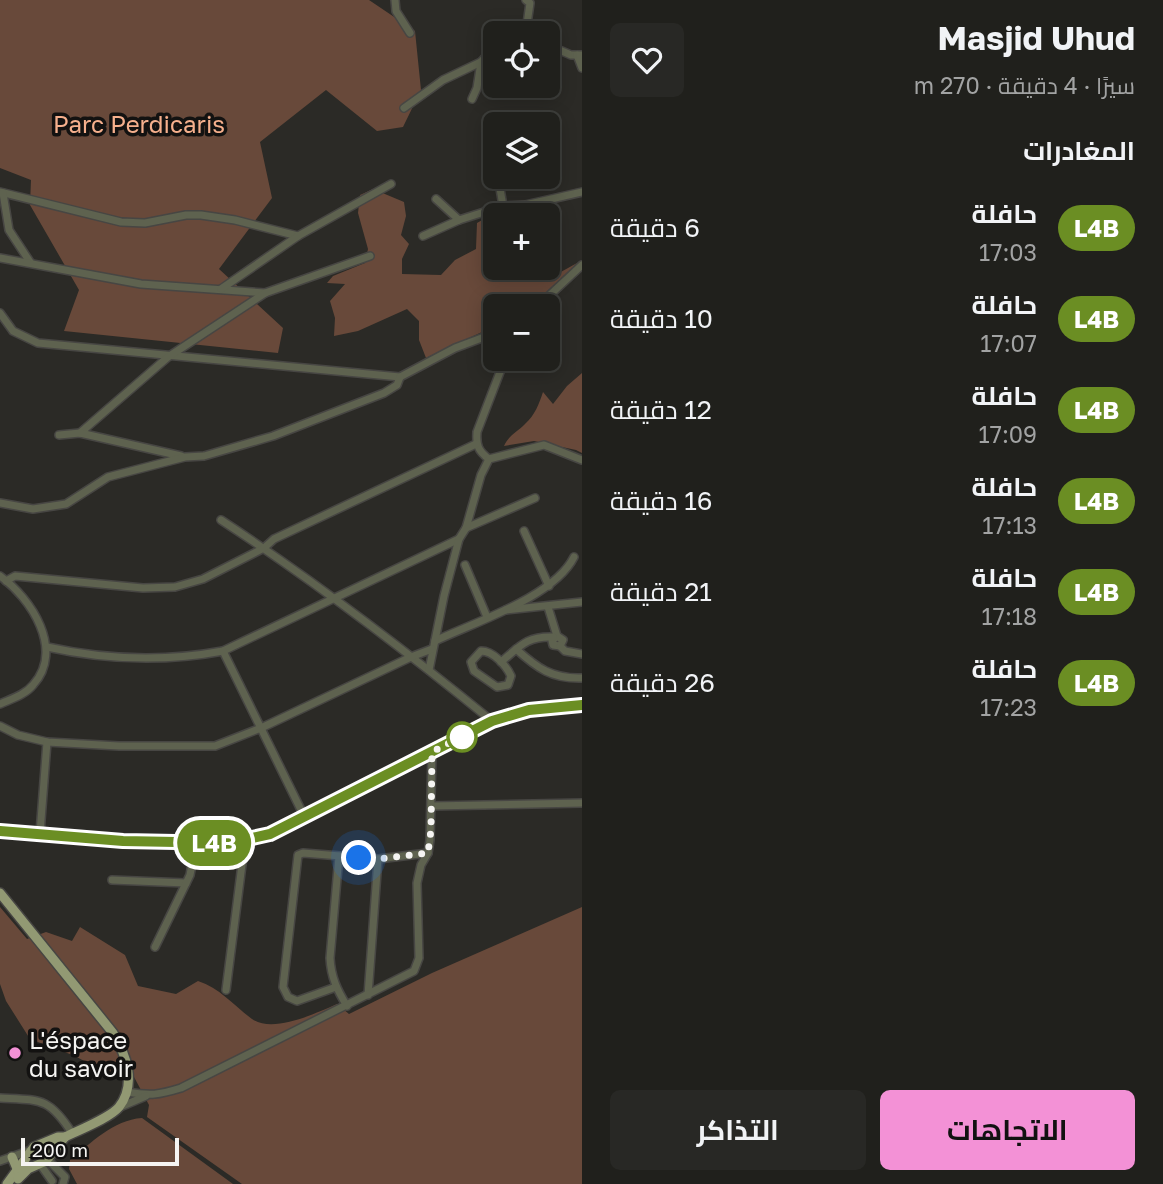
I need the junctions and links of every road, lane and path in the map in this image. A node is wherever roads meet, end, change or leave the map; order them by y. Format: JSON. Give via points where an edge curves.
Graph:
{"nodes":[{"id":1,"x":395,"y":0,"type":"edge"},
{"id":2,"x":526,"y":0,"type":"edge"},
{"id":3,"x":527,"y":21,"type":"edge"},
{"id":4,"x":410,"y":33,"type":"dead end"},
{"id":5,"x":560,"y":49,"type":"edge"},
{"id":6,"x":579,"y":55,"type":"edge"},
{"id":7,"x":483,"y":60,"type":"edge"},
{"id":8,"x":481,"y":62,"type":"junction"},
{"id":9,"x":582,"y":68,"type":"edge"},
{"id":10,"x":472,"y":99,"type":"dead end"},
{"id":11,"x":404,"y":108,"type":"dead end"},
{"id":12,"x":391,"y":184,"type":"dead end"},
{"id":13,"x":1,"y":192,"type":"edge"},
{"id":14,"x":582,"y":192,"type":"edge"},
{"id":15,"x":436,"y":199,"type":"dead end"},
{"id":16,"x":534,"y":203,"type":"edge"},
{"id":17,"x":483,"y":214,"type":"edge"},
{"id":18,"x":459,"y":220,"type":"junction"},
{"id":19,"x":298,"y":236,"type":"junction"},
{"id":20,"x":423,"y":236,"type":"dead end"},
{"id":21,"x":370,"y":256,"type":"dead end"},
{"id":22,"x":0,"y":258,"type":"edge"},
{"id":23,"x":30,"y":263,"type":"junction"},
{"id":24,"x":582,"y":265,"type":"edge"},
{"id":25,"x":220,"y":290,"type":"junction"},
{"id":26,"x":265,"y":293,"type":"junction"},
{"id":27,"x":551,"y":294,"type":"edge"},
{"id":28,"x":0,"y":313,"type":"edge"},
{"id":29,"x":483,"y":337,"type":"edge"},
{"id":30,"x":168,"y":357,"type":"junction"},
{"id":31,"x":500,"y":371,"type":"edge"},
{"id":32,"x":400,"y":377,"type":"junction"},
{"id":33,"x":80,"y":433,"type":"junction"},
{"id":34,"x":59,"y":435,"type":"dead end"},
{"id":35,"x":476,"y":444,"type":"junction"},
{"id":36,"x":185,"y":457,"type":"junction"},
{"id":37,"x":489,"y":459,"type":"junction"},
{"id":38,"x":582,"y":460,"type":"edge"},
{"id":39,"x":535,"y":498,"type":"dead end"},
{"id":40,"x":0,"y":503,"type":"edge"},
{"id":41,"x":221,"y":520,"type":"dead end"},
{"id":42,"x":466,"y":528,"type":"junction"},
{"id":43,"x":524,"y":531,"type":"dead end"},
{"id":44,"x":459,"y":539,"type":"junction"},
{"id":45,"x":264,"y":548,"type":"junction"},
{"id":46,"x":574,"y":557,"type":"dead end"},
{"id":47,"x":465,"y":565,"type":"dead end"},
{"id":48,"x":3,"y":579,"type":"edge"},
{"id":49,"x":549,"y":586,"type":"junction"},
{"id":50,"x":333,"y":598,"type":"junction"},
{"id":51,"x":582,"y":602,"type":"edge"},
{"id":52,"x":548,"y":607,"type":"junction"},
{"id":53,"x":505,"y":610,"type":"junction"},
{"id":54,"x":487,"y":617,"type":"junction"},
{"id":55,"x":555,"y":637,"type":"junction"},
{"id":56,"x":433,"y":645,"type":"junction"},
{"id":57,"x":47,"y":647,"type":"junction"},
{"id":58,"x":516,"y":649,"type":"junction"},
{"id":59,"x":223,"y":651,"type":"junction"},
{"id":60,"x":582,"y":654,"type":"edge"},
{"id":61,"x":411,"y":657,"type":"junction"},
{"id":62,"x":501,"y":662,"type":"junction"},
{"id":63,"x":429,"y":670,"type":"junction"},
{"id":64,"x":582,"y":678,"type":"edge"},
{"id":65,"x":0,"y":704,"type":"edge"},
{"id":66,"x":582,"y":706,"type":"edge"},
{"id":67,"x":492,"y":721,"type":"junction"},
{"id":68,"x":0,"y":726,"type":"edge"},
{"id":69,"x":261,"y":728,"type":"junction"},
{"id":70,"x":47,"y":742,"type":"junction"},
{"id":71,"x":432,"y":752,"type":"junction"},
{"id":72,"x":582,"y":803,"type":"edge"},
{"id":73,"x":431,"y":806,"type":"junction"},
{"id":74,"x":305,"y":818,"type":"junction"},
{"id":75,"x":0,"y":831,"type":"edge"},
{"id":76,"x":40,"y":833,"type":"junction"},
{"id":77,"x":245,"y":841,"type":"junction"},
{"id":78,"x":197,"y":843,"type":"junction"},
{"id":79,"x":428,"y":853,"type":"junction"},
{"id":80,"x":339,"y":856,"type":"junction"},
{"id":81,"x":378,"y":859,"type":"junction"},
{"id":82,"x":112,"y":880,"type":"dead end"},
{"id":83,"x":186,"y":883,"type":"junction"},
{"id":84,"x":0,"y":893,"type":"edge"},
{"id":85,"x":155,"y":947,"type":"dead end"},
{"id":86,"x":336,"y":987,"type":"junction"},
{"id":87,"x":226,"y":990,"type":"dead end"},
{"id":88,"x":368,"y":995,"type":"junction"},
{"id":89,"x":347,"y":1006,"type":"junction"},
{"id":90,"x":127,"y":1091,"type":"junction"},
{"id":91,"x":146,"y":1096,"type":"junction"},
{"id":92,"x":0,"y":1098,"type":"edge"},
{"id":93,"x":118,"y":1108,"type":"junction"},
{"id":94,"x":69,"y":1135,"type":"junction"},
{"id":95,"x":34,"y":1150,"type":"junction"},
{"id":96,"x":12,"y":1157,"type":"junction"},
{"id":97,"x":0,"y":1161,"type":"edge"},
{"id":98,"x":43,"y":1161,"type":"junction"},
{"id":99,"x":18,"y":1171,"type":"junction"},
{"id":100,"x":61,"y":1173,"type":"junction"},
{"id":101,"x":53,"y":1182,"type":"edge"},
{"id":102,"x":7,"y":1184,"type":"edge"},
{"id":103,"x":14,"y":1184,"type":"edge"},
{"id":104,"x":63,"y":1184,"type":"edge"}],
"edges":[{"from":1,"to":4,"type":"street","via":[[396,11]]},
{"from":2,"to":3,"type":"street","via":[[530,3]]},
{"from":5,"to":6,"type":"street"},
{"from":6,"to":9,"type":"street"},
{"from":7,"to":8,"type":"street"},
{"from":8,"to":10,"type":"street"},
{"from":8,"to":11,"type":"street","via":[[443,80]]},
{"from":12,"to":19,"type":"street"},
{"from":13,"to":19,"type":"street","via":[[121,222],[201,215]]},
{"from":13,"to":23,"type":"street","via":[[9,230]]},
{"from":14,"to":16,"type":"street"},
{"from":15,"to":18,"type":"street"},
{"from":17,"to":18,"type":"street"},
{"from":18,"to":20,"type":"street"},
{"from":19,"to":25,"type":"street"},
{"from":21,"to":26,"type":"street"},
{"from":22,"to":23,"type":"street"},
{"from":23,"to":25,"type":"street","via":[[141,284]]},
{"from":24,"to":27,"type":"street"},
{"from":25,"to":26,"type":"street"},
{"from":26,"to":30,"type":"street"},
{"from":28,"to":30,"type":"street","via":[[13,331],[38,343]]},
{"from":29,"to":32,"type":"street"},
{"from":30,"to":32,"type":"street"},
{"from":30,"to":33,"type":"street"},
{"from":31,"to":35,"type":"street"},
{"from":32,"to":36,"type":"street","via":[[384,393],[273,436]]},
{"from":33,"to":34,"type":"street"},
{"from":33,"to":36,"type":"street"},
{"from":35,"to":37,"type":"street"},
{"from":35,"to":45,"type":"street","via":[[274,538]]},
{"from":36,"to":40,"type":"street","via":[[108,477],[66,504],[33,509]]},
{"from":37,"to":38,"type":"street","via":[[544,445]]},
{"from":37,"to":42,"type":"street"},
{"from":39,"to":42,"type":"street"},
{"from":41,"to":45,"type":"street"},
{"from":42,"to":44,"type":"street"},
{"from":43,"to":49,"type":"street"},
{"from":44,"to":50,"type":"street"},
{"from":44,"to":56,"type":"street"},
{"from":45,"to":48,"type":"street","via":[[203,579],[175,587],[15,576]]},
{"from":45,"to":50,"type":"street"},
{"from":46,"to":49,"type":"street"},
{"from":47,"to":54,"type":"street"},
{"from":48,"to":57,"type":"street","via":[[40,624]]},
{"from":49,"to":53,"type":"street"},
{"from":50,"to":59,"type":"street"},
{"from":50,"to":61,"type":"street"},
{"from":51,"to":52,"type":"street"},
{"from":52,"to":53,"type":"street"},
{"from":52,"to":55,"type":"street"},
{"from":53,"to":54,"type":"street"},
{"from":54,"to":56,"type":"street"},
{"from":55,"to":58,"type":"street","via":[[535,638]]},
{"from":55,"to":60,"type":"street","via":[[553,645]]},
{"from":56,"to":61,"type":"street"},
{"from":56,"to":63,"type":"street"},
{"from":57,"to":59,"type":"street","via":[[134,659]]},
{"from":57,"to":65,"type":"street","via":[[33,685]]},
{"from":58,"to":62,"type":"street"},
{"from":58,"to":64,"type":"street","via":[[544,672]]},
{"from":59,"to":69,"type":"street"},
{"from":61,"to":63,"type":"street"},
{"from":61,"to":69,"type":"street"},
{"from":62,"to":62,"type":"street","via":[[481,651],[471,665],[501,687],[508,685],[511,676]]},
{"from":63,"to":67,"type":"street"},
{"from":66,"to":67,"type":"main road","via":[[529,710]]},
{"from":67,"to":71,"type":"main road"},
{"from":68,"to":70,"type":"street"},
{"from":69,"to":70,"type":"street","via":[[200,748]]},
{"from":69,"to":74,"type":"street"},
{"from":70,"to":76,"type":"street"},
{"from":71,"to":73,"type":"street"},
{"from":71,"to":74,"type":"main road"},
{"from":72,"to":73,"type":"street"},
{"from":73,"to":79,"type":"street"},
{"from":74,"to":77,"type":"main road"},
{"from":75,"to":76,"type":"main road"},
{"from":76,"to":78,"type":"main road"},
{"from":77,"to":78,"type":"main road"},
{"from":77,"to":87,"type":"street"},
{"from":78,"to":83,"type":"street"},
{"from":79,"to":81,"type":"street"},
{"from":79,"to":88,"type":"street","via":[[417,883],[418,963],[410,974]]},
{"from":80,"to":81,"type":"street"},
{"from":80,"to":86,"type":"street","via":[[330,958]]},
{"from":80,"to":86,"type":"street","via":[[298,855],[283,988],[288,997],[298,1001]]},
{"from":81,"to":88,"type":"street"},
{"from":82,"to":83,"type":"street"},
{"from":83,"to":85,"type":"street"},
{"from":84,"to":90,"type":"main road","via":[[113,1033],[124,1052]]},
{"from":86,"to":89,"type":"street"},
{"from":88,"to":89,"type":"street"},
{"from":89,"to":91,"type":"street","via":[[181,1088]]},
{"from":90,"to":91,"type":"street"},
{"from":90,"to":93,"type":"main road"},
{"from":91,"to":93,"type":"street"},
{"from":92,"to":94,"type":"street","via":[[43,1102],[62,1117]]},
{"from":93,"to":94,"type":"main road"},
{"from":94,"to":95,"type":"main road"},
{"from":94,"to":98,"type":"main road"},
{"from":95,"to":96,"type":"street"},
{"from":95,"to":98,"type":"main road","via":[[32,1162]]},
{"from":95,"to":98,"type":"main road","via":[[46,1149]]},
{"from":95,"to":99,"type":"main road"},
{"from":96,"to":97,"type":"street"},
{"from":96,"to":99,"type":"main road"},
{"from":98,"to":100,"type":"street"},
{"from":98,"to":101,"type":"street"},
{"from":98,"to":103,"type":"main road"},
{"from":99,"to":102,"type":"main road"},
{"from":100,"to":101,"type":"street","via":[[54,1174]]},
{"from":100,"to":104,"type":"street"}]}
